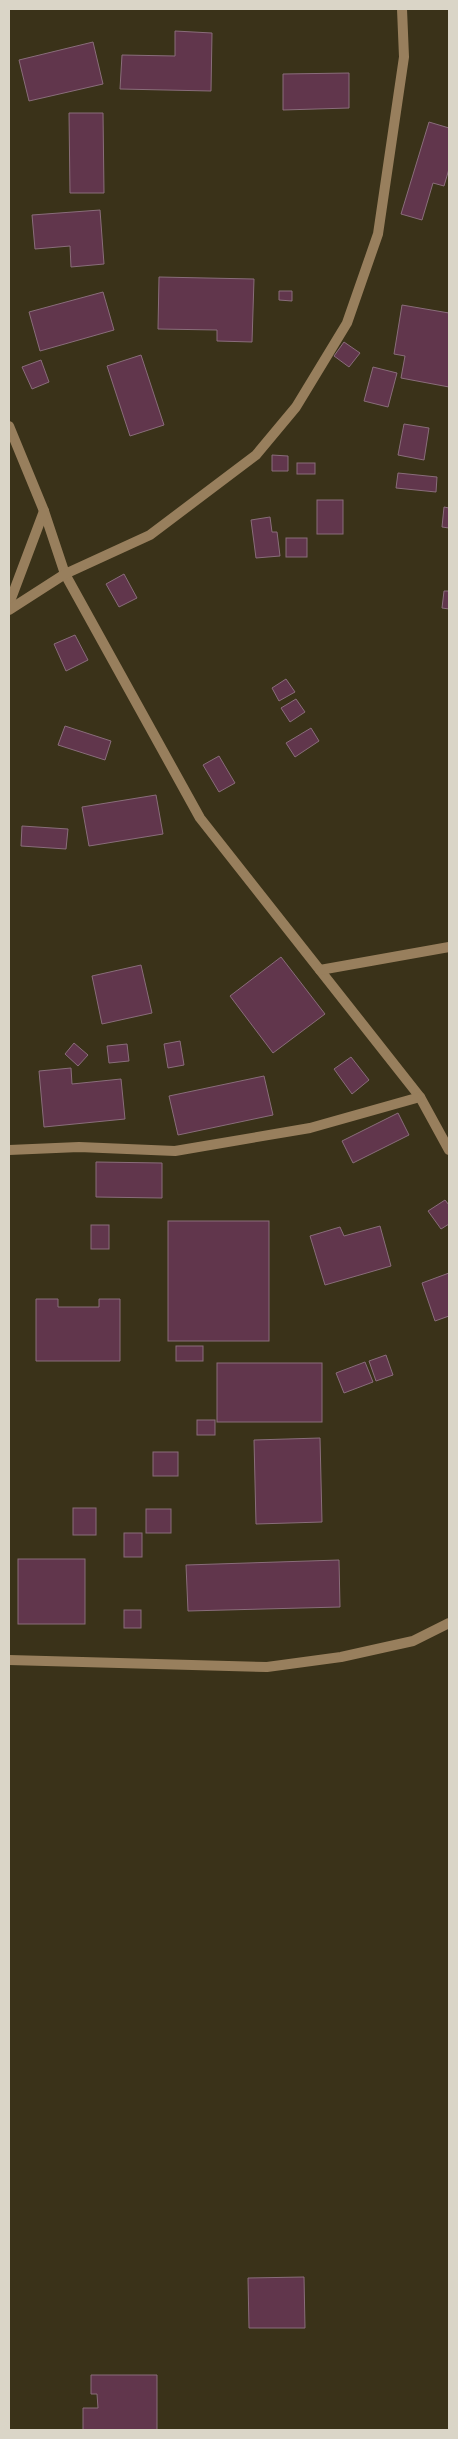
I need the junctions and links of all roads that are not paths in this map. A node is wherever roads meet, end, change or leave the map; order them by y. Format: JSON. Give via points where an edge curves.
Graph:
{"nodes":[{"id":1,"x":402,"y":9,"type":"edge"},
{"id":2,"x":9,"y":426,"type":"edge"},
{"id":3,"x":44,"y":511,"type":"junction"},
{"id":4,"x":65,"y":574,"type":"junction"},
{"id":5,"x":9,"y":604,"type":"edge"},
{"id":6,"x":9,"y":610,"type":"edge"},
{"id":7,"x":449,"y":947,"type":"edge"},
{"id":8,"x":320,"y":970,"type":"junction"},
{"id":9,"x":420,"y":1097,"type":"junction"},
{"id":10,"x":9,"y":1150,"type":"edge"},
{"id":11,"x":449,"y":1150,"type":"edge"},
{"id":12,"x":449,"y":1623,"type":"edge"},
{"id":13,"x":9,"y":1660,"type":"edge"}],
"edges":[{"from":1,"to":4,"type":"street","via":[[404,57],[378,234],[347,323],[296,407],[256,455],[150,535]]},
{"from":2,"to":3,"type":"street"},
{"from":3,"to":4,"type":"street"},
{"from":3,"to":5,"type":"street"},
{"from":4,"to":6,"type":"street"},
{"from":4,"to":8,"type":"street","via":[[200,818]]},
{"from":7,"to":8,"type":"street"},
{"from":8,"to":9,"type":"street"},
{"from":9,"to":10,"type":"street","via":[[310,1128],[174,1151],[79,1147]]},
{"from":9,"to":11,"type":"street"},
{"from":12,"to":13,"type":"street","via":[[413,1641],[341,1657],[267,1667]]}]}
